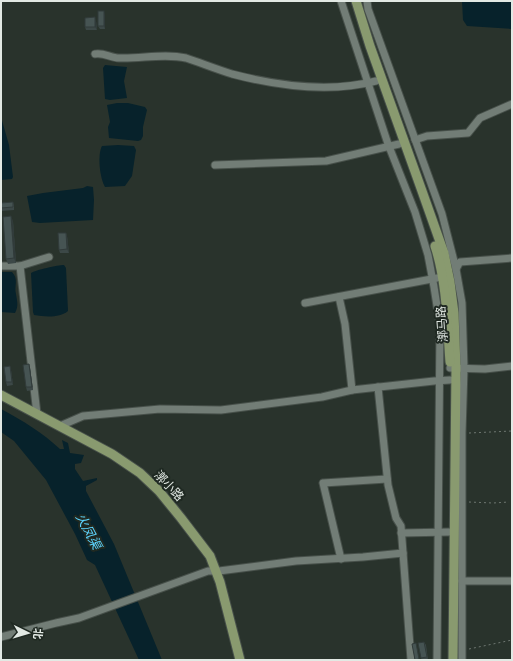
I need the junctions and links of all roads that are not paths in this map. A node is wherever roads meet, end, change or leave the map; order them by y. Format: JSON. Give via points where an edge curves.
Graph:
{"nodes":[{"id":1,"x":341,"y":1,"type":"edge"},
{"id":2,"x":350,"y":1,"type":"edge"},
{"id":3,"x":356,"y":1,"type":"edge"},
{"id":4,"x":367,"y":1,"type":"edge"},
{"id":5,"x":95,"y":54,"type":"dead end"},
{"id":6,"x":372,"y":82,"type":"junction"},
{"id":7,"x":512,"y":104,"type":"edge"},
{"id":8,"x":415,"y":140,"type":"junction"},
{"id":9,"x":399,"y":144,"type":"junction"},
{"id":10,"x":389,"y":146,"type":"junction"},
{"id":11,"x":216,"y":165,"type":"dead end"},
{"id":12,"x":49,"y":257,"type":"dead end"},
{"id":13,"x":512,"y":258,"type":"edge"},
{"id":14,"x":1,"y":266,"type":"edge"},
{"id":15,"x":20,"y":266,"type":"junction"},
{"id":16,"x":456,"y":269,"type":"junction"},
{"id":17,"x":437,"y":278,"type":"junction"},
{"id":18,"x":339,"y":297,"type":"junction"},
{"id":19,"x":305,"y":303,"type":"dead end"},
{"id":20,"x":512,"y":366,"type":"edge"},
{"id":21,"x":457,"y":368,"type":"junction"},
{"id":22,"x":450,"y":380,"type":"junction"},
{"id":23,"x":440,"y":381,"type":"junction"},
{"id":24,"x":378,"y":387,"type":"junction"},
{"id":25,"x":352,"y":390,"type":"junction"},
{"id":26,"x":1,"y":395,"type":"edge"},
{"id":27,"x":37,"y":414,"type":"junction"},
{"id":28,"x":60,"y":426,"type":"junction"},
{"id":29,"x":388,"y":479,"type":"junction"},
{"id":30,"x":401,"y":532,"type":"junction"},
{"id":31,"x":438,"y":532,"type":"junction"},
{"id":32,"x":449,"y":532,"type":"junction"},
{"id":33,"x":403,"y":554,"type":"junction"},
{"id":34,"x":340,"y":558,"type":"junction"},
{"id":35,"x":216,"y":570,"type":"junction"},
{"id":36,"x":462,"y":581,"type":"junction"},
{"id":37,"x":512,"y":581,"type":"edge"},
{"id":38,"x":1,"y":637,"type":"edge"},
{"id":39,"x":240,"y":660,"type":"edge"},
{"id":40,"x":411,"y":660,"type":"edge"},
{"id":41,"x":437,"y":660,"type":"edge"},
{"id":42,"x":447,"y":660,"type":"edge"},
{"id":43,"x":453,"y":660,"type":"edge"},
{"id":44,"x":462,"y":660,"type":"edge"}],
"edges":[{"from":1,"to":6,"type":"street"},
{"from":2,"to":6,"type":"main road","name":"漷马路"},
{"from":3,"to":21,"type":"main road","name":"漷马路","via":[[444,253],[454,313]]},
{"from":4,"to":8,"type":"street"},
{"from":5,"to":6,"type":"street","via":[[120,58],[185,58],[230,73],[279,84],[345,87]]},
{"from":6,"to":9,"type":"main road","name":"漷马路"},
{"from":6,"to":10,"type":"street"},
{"from":7,"to":8,"type":"street","via":[[480,118],[468,133],[428,136]]},
{"from":8,"to":16,"type":"street","via":[[442,214]]},
{"from":9,"to":10,"type":"street"},
{"from":9,"to":17,"type":"main road","name":"漷马路","via":[[438,255]]},
{"from":10,"to":11,"type":"street","via":[[326,161]]},
{"from":10,"to":17,"type":"street"},
{"from":12,"to":15,"type":"street"},
{"from":13,"to":16,"type":"street","via":[[460,262]]},
{"from":14,"to":15,"type":"street"},
{"from":15,"to":27,"type":"street"},
{"from":16,"to":21,"type":"street","via":[[462,303]]},
{"from":17,"to":18,"type":"street"},
{"from":17,"to":21,"type":"main road","name":"漷马路"},
{"from":17,"to":23,"type":"street"},
{"from":18,"to":19,"type":"street"},
{"from":18,"to":25,"type":"street","via":[[345,324]]},
{"from":20,"to":21,"type":"street","via":[[485,369]]},
{"from":21,"to":22,"type":"main road","name":"漷马路"},
{"from":21,"to":36,"type":"street","via":[[462,433]]},
{"from":21,"to":43,"type":"main road","name":"漷马路"},
{"from":22,"to":23,"type":"street"},
{"from":22,"to":32,"type":"main road","name":"漷马路"},
{"from":23,"to":24,"type":"street"},
{"from":23,"to":31,"type":"street"},
{"from":24,"to":25,"type":"street"},
{"from":24,"to":29,"type":"street"},
{"from":25,"to":28,"type":"street","via":[[322,397],[221,410],[160,409],[83,416]]},
{"from":26,"to":27,"type":"main road","name":"漷小路"},
{"from":27,"to":28,"type":"main road","name":"漷小路"},
{"from":28,"to":35,"type":"main road","name":"漷小路","via":[[121,460],[150,482],[202,545]]},
{"from":29,"to":30,"type":"street"},
{"from":29,"to":34,"type":"street","via":[[323,483]]},
{"from":30,"to":31,"type":"street"},
{"from":30,"to":33,"type":"street"},
{"from":31,"to":32,"type":"street"},
{"from":31,"to":41,"type":"street"},
{"from":32,"to":42,"type":"main road","name":"漷马路"},
{"from":33,"to":34,"type":"street"},
{"from":33,"to":40,"type":"street"},
{"from":34,"to":35,"type":"street"},
{"from":35,"to":38,"type":"street","via":[[208,570],[79,618]]},
{"from":35,"to":39,"type":"main road","name":"漷小路"},
{"from":36,"to":37,"type":"street"},
{"from":36,"to":44,"type":"street"}]}
